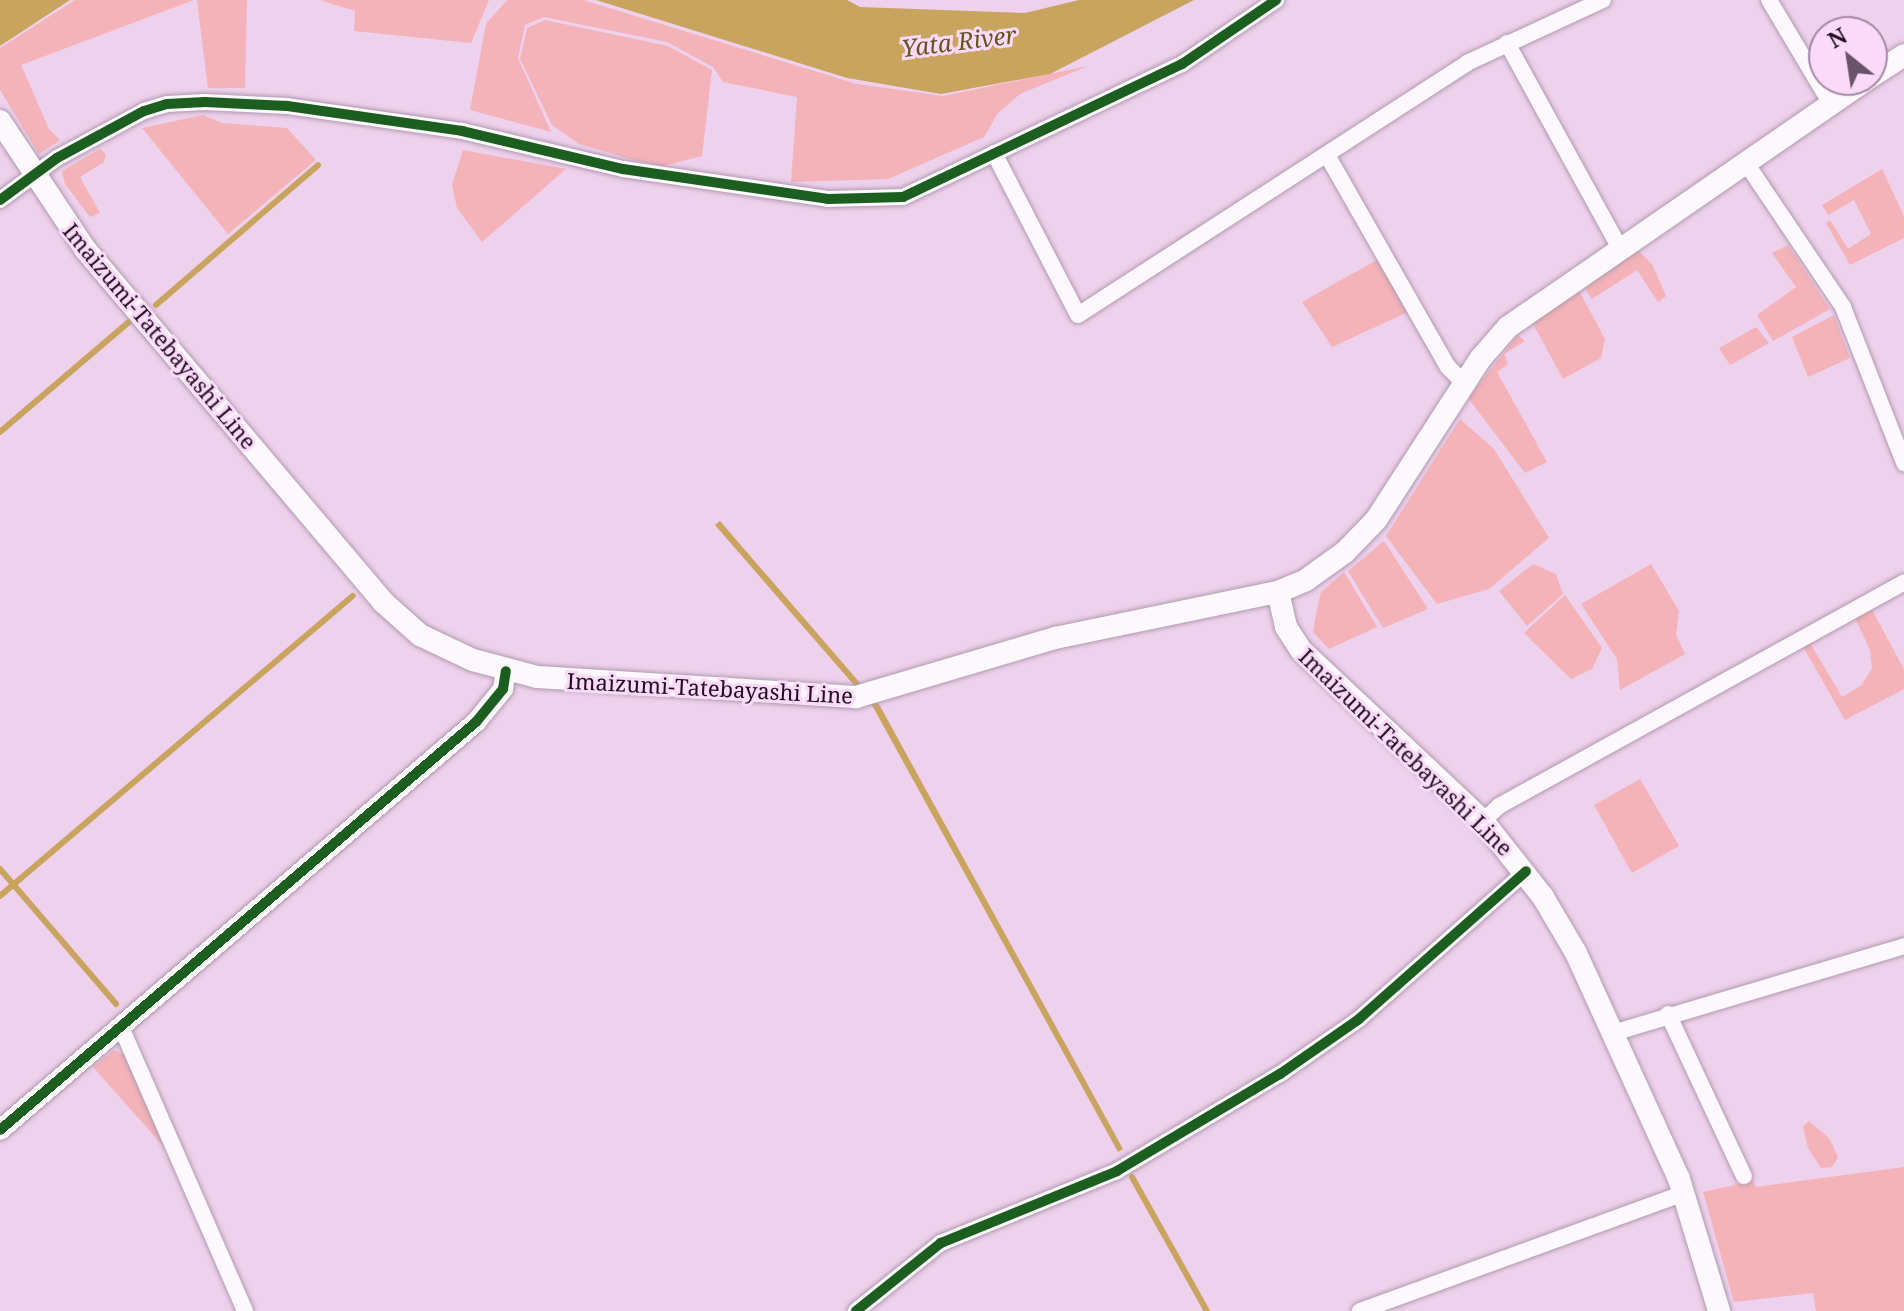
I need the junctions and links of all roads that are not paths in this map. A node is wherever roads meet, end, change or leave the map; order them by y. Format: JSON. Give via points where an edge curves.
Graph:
{"nodes":[{"id":1,"x":1276,"y":0,"type":"edge"},
{"id":2,"x":1603,"y":0,"type":"edge"},
{"id":3,"x":1769,"y":0,"type":"edge"},
{"id":4,"x":1507,"y":43,"type":"junction"},
{"id":5,"x":1843,"y":96,"type":"edge"},
{"id":6,"x":1831,"y":104,"type":"junction"},
{"id":7,"x":0,"y":121,"type":"edge"},
{"id":8,"x":994,"y":153,"type":"junction"},
{"id":9,"x":1327,"y":155,"type":"junction"},
{"id":10,"x":1746,"y":163,"type":"junction"},
{"id":11,"x":30,"y":174,"type":"junction"},
{"id":12,"x":0,"y":200,"type":"edge"},
{"id":13,"x":1619,"y":247,"type":"junction"},
{"id":14,"x":1464,"y":383,"type":"junction"},
{"id":15,"x":1904,"y":463,"type":"edge"},
{"id":16,"x":1904,"y":582,"type":"edge"},
{"id":17,"x":1278,"y":592,"type":"junction"},
{"id":18,"x":506,"y":671,"type":"junction"},
{"id":19,"x":1483,"y":821,"type":"junction"},
{"id":20,"x":1526,"y":871,"type":"junction"},
{"id":21,"x":1904,"y":946,"type":"edge"},
{"id":22,"x":1668,"y":1014,"type":"junction"},
{"id":23,"x":121,"y":1027,"type":"junction"},
{"id":24,"x":1613,"y":1033,"type":"junction"},
{"id":25,"x":0,"y":1130,"type":"edge"},
{"id":26,"x":1744,"y":1176,"type":"dead end"},
{"id":27,"x":1685,"y":1193,"type":"junction"},
{"id":28,"x":245,"y":1311,"type":"edge"},
{"id":29,"x":856,"y":1311,"type":"edge"},
{"id":30,"x":1360,"y":1311,"type":"edge"},
{"id":31,"x":1719,"y":1311,"type":"edge"}],
"edges":[{"from":1,"to":8,"type":"street","via":[[1182,64]]},
{"from":2,"to":4,"type":"street"},
{"from":3,"to":6,"type":"street"},
{"from":4,"to":9,"type":"street","via":[[1467,63]]},
{"from":4,"to":13,"type":"street"},
{"from":5,"to":6,"type":"main road"},
{"from":6,"to":10,"type":"main road"},
{"from":7,"to":11,"type":"main road","name":"Imaizumi-Tatebayashi Line"},
{"from":8,"to":9,"type":"street","via":[[1078,315]]},
{"from":8,"to":11,"type":"street","via":[[903,197],[828,199],[623,169],[462,131],[287,106],[205,102],[144,111]]},
{"from":9,"to":14,"type":"street","via":[[1448,367]]},
{"from":10,"to":13,"type":"main road"},
{"from":10,"to":15,"type":"street","via":[[1843,307]]},
{"from":11,"to":12,"type":"street"},
{"from":11,"to":18,"type":"main road","name":"Imaizumi-Tatebayashi Line","via":[[85,249],[391,612],[444,648]]},
{"from":13,"to":14,"type":"main road","via":[[1508,327]]},
{"from":14,"to":17,"type":"main road","via":[[1361,538],[1327,567]]},
{"from":16,"to":19,"type":"street","via":[[1512,798]]},
{"from":17,"to":18,"type":"main road","name":"Imaizumi-Tatebayashi Line","via":[[1055,638],[876,695],[614,686]]},
{"from":17,"to":19,"type":"main road","name":"Imaizumi-Tatebayashi Line","via":[[1286,627],[1301,650]]},
{"from":18,"to":23,"type":"street","via":[[503,689],[476,722]]},
{"from":19,"to":20,"type":"main road","name":"Imaizumi-Tatebayashi Line"},
{"from":20,"to":24,"type":"main road","name":"Imaizumi-Tatebayashi Line","via":[[1576,953]]},
{"from":20,"to":29,"type":"street","via":[[1359,1019],[1280,1074],[1117,1171],[941,1243]]},
{"from":21,"to":22,"type":"street"},
{"from":22,"to":24,"type":"street"},
{"from":22,"to":26,"type":"street"},
{"from":23,"to":25,"type":"street"},
{"from":23,"to":28,"type":"street"},
{"from":24,"to":27,"type":"main road","name":"Imaizumi-Tatebayashi Line"},
{"from":27,"to":30,"type":"street"},
{"from":27,"to":31,"type":"main road","name":"Imaizumi-Tatebayashi Line"}]}
